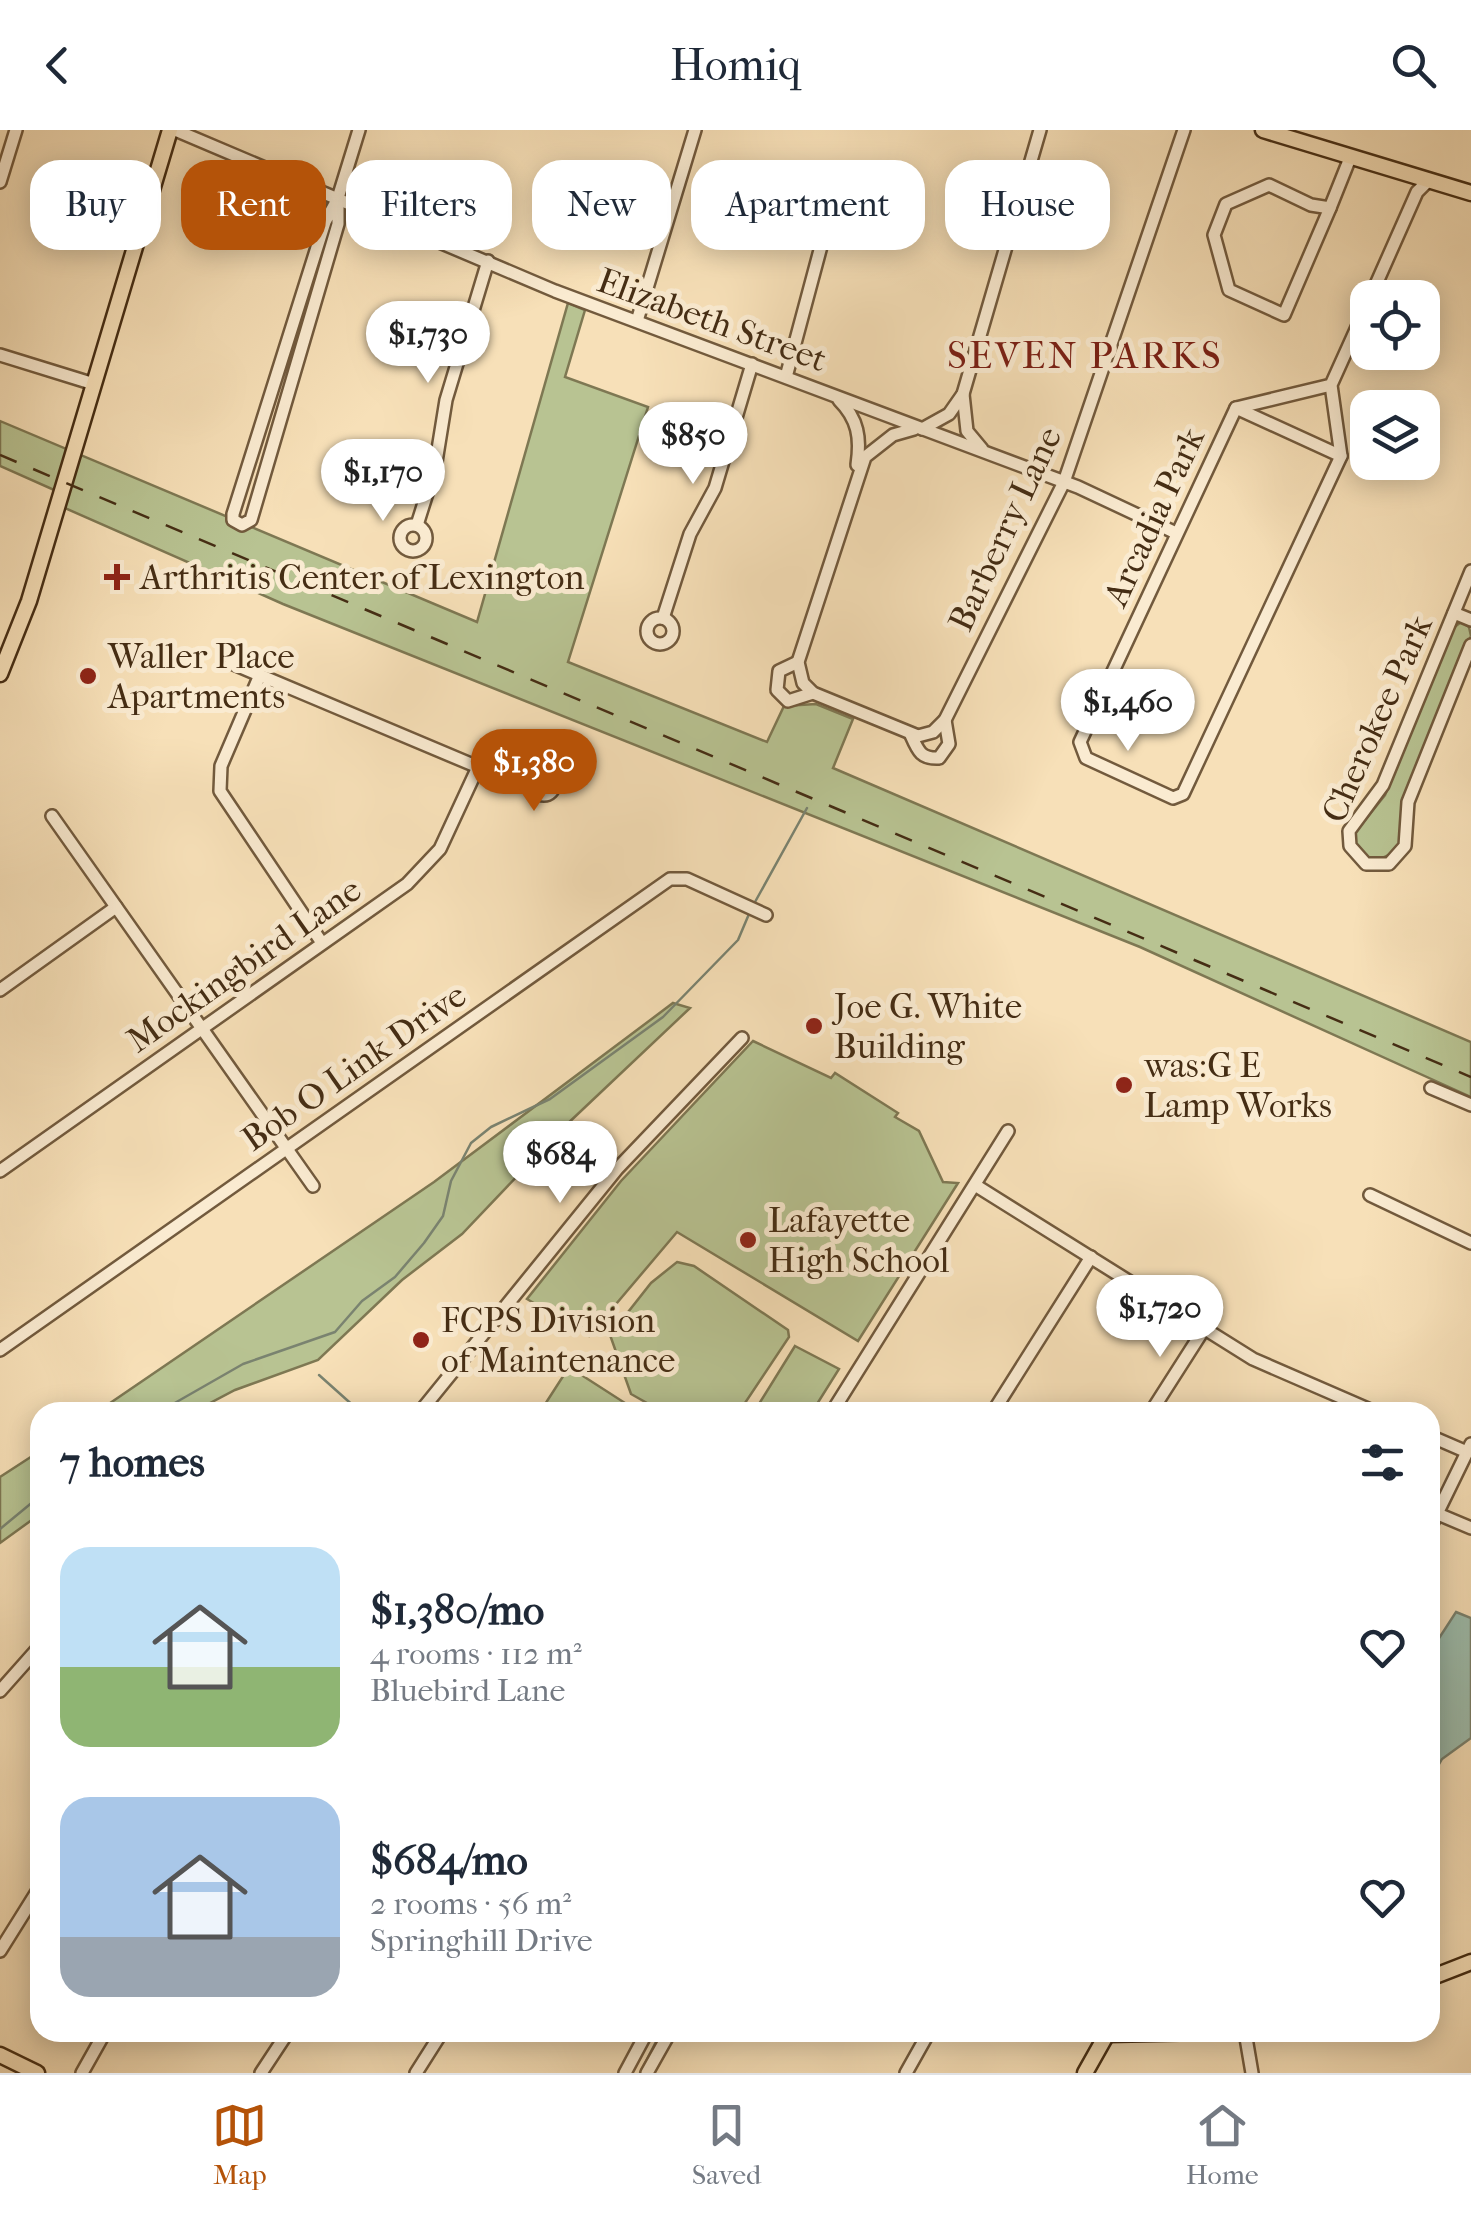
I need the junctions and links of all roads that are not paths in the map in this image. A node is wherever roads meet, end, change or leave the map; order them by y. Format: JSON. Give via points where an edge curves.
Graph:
{"nodes":[{"id":1,"x":16,"y":130,"type":"edge"},
{"id":2,"x":172,"y":130,"type":"edge"},
{"id":3,"x":359,"y":130,"type":"edge"},
{"id":4,"x":695,"y":130,"type":"edge"},
{"id":5,"x":1040,"y":130,"type":"edge"},
{"id":6,"x":1184,"y":130,"type":"edge"},
{"id":7,"x":1262,"y":130,"type":"edge"},
{"id":8,"x":1350,"y":158,"type":"junction"},
{"id":9,"x":1429,"y":180,"type":"junction"},
{"id":10,"x":0,"y":182,"type":"edge"},
{"id":11,"x":1471,"y":193,"type":"edge"},
{"id":12,"x":338,"y":198,"type":"junction"},
{"id":13,"x":1330,"y":208,"type":"junction"},
{"id":14,"x":819,"y":250,"type":"edge"},
{"id":15,"x":488,"y":261,"type":"junction"},
{"id":16,"x":1378,"y":280,"type":"edge"},
{"id":17,"x":637,"y":321,"type":"junction"},
{"id":18,"x":1350,"y":342,"type":"edge"},
{"id":19,"x":0,"y":355,"type":"edge"},
{"id":20,"x":752,"y":364,"type":"junction"},
{"id":21,"x":280,"y":366,"type":"junction"},
{"id":22,"x":294,"y":371,"type":"junction"},
{"id":23,"x":786,"y":377,"type":"junction"},
{"id":24,"x":94,"y":384,"type":"junction"},
{"id":25,"x":1331,"y":385,"type":"junction"},
{"id":26,"x":963,"y":394,"type":"junction"},
{"id":27,"x":835,"y":396,"type":"junction"},
{"id":28,"x":1236,"y":408,"type":"junction"},
{"id":29,"x":918,"y":429,"type":"junction"},
{"id":30,"x":991,"y":456,"type":"junction"},
{"id":31,"x":1341,"y":456,"type":"junction"},
{"id":32,"x":1064,"y":482,"type":"junction"},
{"id":33,"x":852,"y":488,"type":"junction"},
{"id":34,"x":417,"y":525,"type":"dead end"},
{"id":35,"x":1176,"y":533,"type":"junction"},
{"id":36,"x":1471,"y":571,"type":"edge"},
{"id":37,"x":1454,"y":613,"type":"junction"},
{"id":38,"x":663,"y":618,"type":"dead end"},
{"id":39,"x":1471,"y":620,"type":"edge"},
{"id":40,"x":1471,"y":646,"type":"edge"},
{"id":41,"x":798,"y":662,"type":"junction"},
{"id":42,"x":231,"y":663,"type":"dead end"},
{"id":43,"x":0,"y":674,"type":"edge"},
{"id":44,"x":260,"y":675,"type":"junction"},
{"id":45,"x":813,"y":693,"type":"junction"},
{"id":46,"x":945,"y":720,"type":"junction"},
{"id":47,"x":911,"y":735,"type":"junction"},
{"id":48,"x":478,"y":767,"type":"junction"},
{"id":49,"x":534,"y":785,"type":"dead end"},
{"id":50,"x":52,"y":816,"type":"dead end"},
{"id":51,"x":116,"y":908,"type":"junction"},
{"id":52,"x":757,"y":910,"type":"dead end"},
{"id":53,"x":322,"y":942,"type":"junction"},
{"id":54,"x":0,"y":990,"type":"edge"},
{"id":55,"x":202,"y":1027,"type":"junction"},
{"id":56,"x":742,"y":1038,"type":"dead end"},
{"id":57,"x":1431,"y":1088,"type":"dead end"},
{"id":58,"x":1471,"y":1105,"type":"edge"},
{"id":59,"x":1008,"y":1131,"type":"dead end"},
{"id":60,"x":288,"y":1147,"type":"junction"},
{"id":61,"x":0,"y":1171,"type":"edge"},
{"id":62,"x":975,"y":1185,"type":"junction"},
{"id":63,"x":313,"y":1186,"type":"dead end"},
{"id":64,"x":1370,"y":1196,"type":"dead end"},
{"id":65,"x":1471,"y":1243,"type":"edge"},
{"id":66,"x":1091,"y":1257,"type":"junction"},
{"id":67,"x":1204,"y":1329,"type":"junction"},
{"id":68,"x":0,"y":1350,"type":"edge"},
{"id":69,"x":429,"y":1402,"type":"edge"},
{"id":70,"x":838,"y":1402,"type":"edge"},
{"id":71,"x":999,"y":1402,"type":"edge"},
{"id":72,"x":1158,"y":1402,"type":"edge"},
{"id":73,"x":1350,"y":1402,"type":"edge"},
{"id":74,"x":1440,"y":1439,"type":"edge"},
{"id":75,"x":1469,"y":1448,"type":"edge"},
{"id":76,"x":1440,"y":1510,"type":"edge"},
{"id":77,"x":1440,"y":1515,"type":"edge"},
{"id":78,"x":1471,"y":1528,"type":"edge"},
{"id":79,"x":30,"y":1657,"type":"edge"},
{"id":80,"x":0,"y":1691,"type":"edge"},
{"id":81,"x":30,"y":1904,"type":"edge"},
{"id":82,"x":0,"y":1951,"type":"edge"},
{"id":83,"x":1471,"y":1962,"type":"edge"},
{"id":84,"x":1440,"y":1974,"type":"edge"},
{"id":85,"x":99,"y":2042,"type":"edge"},
{"id":86,"x":281,"y":2042,"type":"edge"},
{"id":87,"x":436,"y":2042,"type":"edge"},
{"id":88,"x":642,"y":2042,"type":"edge"},
{"id":89,"x":664,"y":2042,"type":"edge"},
{"id":90,"x":923,"y":2042,"type":"edge"},
{"id":91,"x":1103,"y":2042,"type":"edge"},
{"id":92,"x":1247,"y":2042,"type":"edge"},
{"id":93,"x":0,"y":2055,"type":"edge"},
{"id":94,"x":37,"y":2073,"type":"edge"},
{"id":95,"x":82,"y":2073,"type":"edge"},
{"id":96,"x":261,"y":2073,"type":"edge"},
{"id":97,"x":416,"y":2073,"type":"edge"},
{"id":98,"x":625,"y":2073,"type":"edge"},
{"id":99,"x":647,"y":2073,"type":"edge"},
{"id":100,"x":906,"y":2073,"type":"edge"},
{"id":101,"x":1085,"y":2073,"type":"edge"},
{"id":102,"x":1252,"y":2073,"type":"edge"}],
"edges":[{"from":1,"to":10,"type":"street"},
{"from":2,"to":12,"type":"street","name":"Elizabeth Street"},
{"from":2,"to":24,"type":"main road"},
{"from":3,"to":12,"type":"street"},
{"from":4,"to":17,"type":"street"},
{"from":5,"to":26,"type":"street"},
{"from":6,"to":32,"type":"street","name":"Barberry Lane"},
{"from":7,"to":8,"type":"main road"},
{"from":8,"to":9,"type":"main road"},
{"from":8,"to":13,"type":"street"},
{"from":9,"to":11,"type":"main road"},
{"from":9,"to":16,"type":"street","via":[[1417,192]]},
{"from":12,"to":15,"type":"street","name":"Elizabeth Street"},
{"from":12,"to":21,"type":"street","via":[[324,222]]},
{"from":12,"to":22,"type":"street","via":[[338,224]]},
{"from":13,"to":13,"type":"street","via":[[1269,185],[1226,204],[1214,235],[1228,290],[1284,315]]},
{"from":14,"to":23,"type":"street"},
{"from":15,"to":17,"type":"street","name":"Elizabeth Street"},
{"from":15,"to":34,"type":"street"},
{"from":17,"to":20,"type":"street","name":"Elizabeth Street"},
{"from":18,"to":25,"type":"street"},
{"from":19,"to":24,"type":"street"},
{"from":20,"to":23,"type":"street","name":"Elizabeth Street"},
{"from":20,"to":38,"type":"street","via":[[715,488],[690,534]]},
{"from":21,"to":22,"type":"street"},
{"from":21,"to":22,"type":"street","via":[[233,514],[242,525],[251,520]]},
{"from":23,"to":27,"type":"street","name":"Elizabeth Street"},
{"from":24,"to":43,"type":"main road","via":[[28,604]]},
{"from":25,"to":28,"type":"street","name":"Arcadia Park"},
{"from":25,"to":31,"type":"street"},
{"from":26,"to":29,"type":"street","via":[[949,414]]},
{"from":26,"to":30,"type":"street","via":[[966,431]]},
{"from":27,"to":29,"type":"street","name":"Elizabeth Street"},
{"from":27,"to":33,"type":"street","via":[[858,429]]},
{"from":28,"to":31,"type":"street","name":"Arcadia Park"},
{"from":28,"to":35,"type":"street","name":"Arcadia Park"},
{"from":29,"to":30,"type":"street","name":"Elizabeth Street"},
{"from":29,"to":33,"type":"street","via":[[878,444]]},
{"from":30,"to":32,"type":"street","name":"Elizabeth Street"},
{"from":31,"to":35,"type":"street","name":"Arcadia Park","via":[[1185,791],[1176,798],[1086,758],[1080,747]]},
{"from":32,"to":35,"type":"street","name":"Elizabeth Street"},
{"from":32,"to":46,"type":"street","name":"Barberry Lane"},
{"from":33,"to":41,"type":"street"},
{"from":36,"to":37,"type":"street","name":"Cherokee Park"},
{"from":37,"to":39,"type":"street"},
{"from":37,"to":40,"type":"street","name":"Cherokee Park","via":[[1384,785],[1349,831],[1350,846],[1366,864],[1389,864],[1406,846],[1408,802]]},
{"from":41,"to":45,"type":"street"},
{"from":41,"to":45,"type":"street","via":[[778,671],[776,690],[788,700]]},
{"from":42,"to":44,"type":"street"},
{"from":44,"to":48,"type":"street"},
{"from":44,"to":53,"type":"street","via":[[221,766],[220,792]]},
{"from":45,"to":47,"type":"street"},
{"from":46,"to":47,"type":"street","via":[[929,734]]},
{"from":46,"to":47,"type":"street","name":"Barberry Lane","via":[[950,744],[939,758],[919,752]]},
{"from":48,"to":49,"type":"street"},
{"from":48,"to":53,"type":"street","name":"Mockingbird Lane","via":[[435,857]]},
{"from":50,"to":51,"type":"street"},
{"from":51,"to":54,"type":"street"},
{"from":51,"to":55,"type":"street"},
{"from":52,"to":60,"type":"street","name":"Bob O Link Drive","via":[[670,878]]},
{"from":53,"to":55,"type":"street","name":"Mockingbird Lane"},
{"from":55,"to":60,"type":"street"},
{"from":55,"to":61,"type":"street","name":"Mockingbird Lane"},
{"from":56,"to":69,"type":"street","via":[[617,1169]]},
{"from":57,"to":58,"type":"street"},
{"from":59,"to":62,"type":"street"},
{"from":60,"to":63,"type":"street"},
{"from":60,"to":68,"type":"street","name":"Bob O Link Drive"},
{"from":62,"to":66,"type":"street"},
{"from":62,"to":70,"type":"street"},
{"from":64,"to":65,"type":"street"},
{"from":66,"to":67,"type":"street"},
{"from":66,"to":71,"type":"street"},
{"from":67,"to":72,"type":"street"},
{"from":67,"to":73,"type":"street","via":[[1281,1374]]},
{"from":74,"to":75,"type":"street"},
{"from":75,"to":76,"type":"street"},
{"from":77,"to":78,"type":"street"},
{"from":79,"to":80,"type":"street"},
{"from":81,"to":82,"type":"street"},
{"from":83,"to":84,"type":"main road"},
{"from":85,"to":95,"type":"street"},
{"from":86,"to":96,"type":"street"},
{"from":87,"to":97,"type":"street"},
{"from":88,"to":98,"type":"street"},
{"from":89,"to":99,"type":"street"},
{"from":90,"to":100,"type":"street"},
{"from":91,"to":101,"type":"main road"},
{"from":92,"to":102,"type":"street"},
{"from":93,"to":94,"type":"main road"}]}
